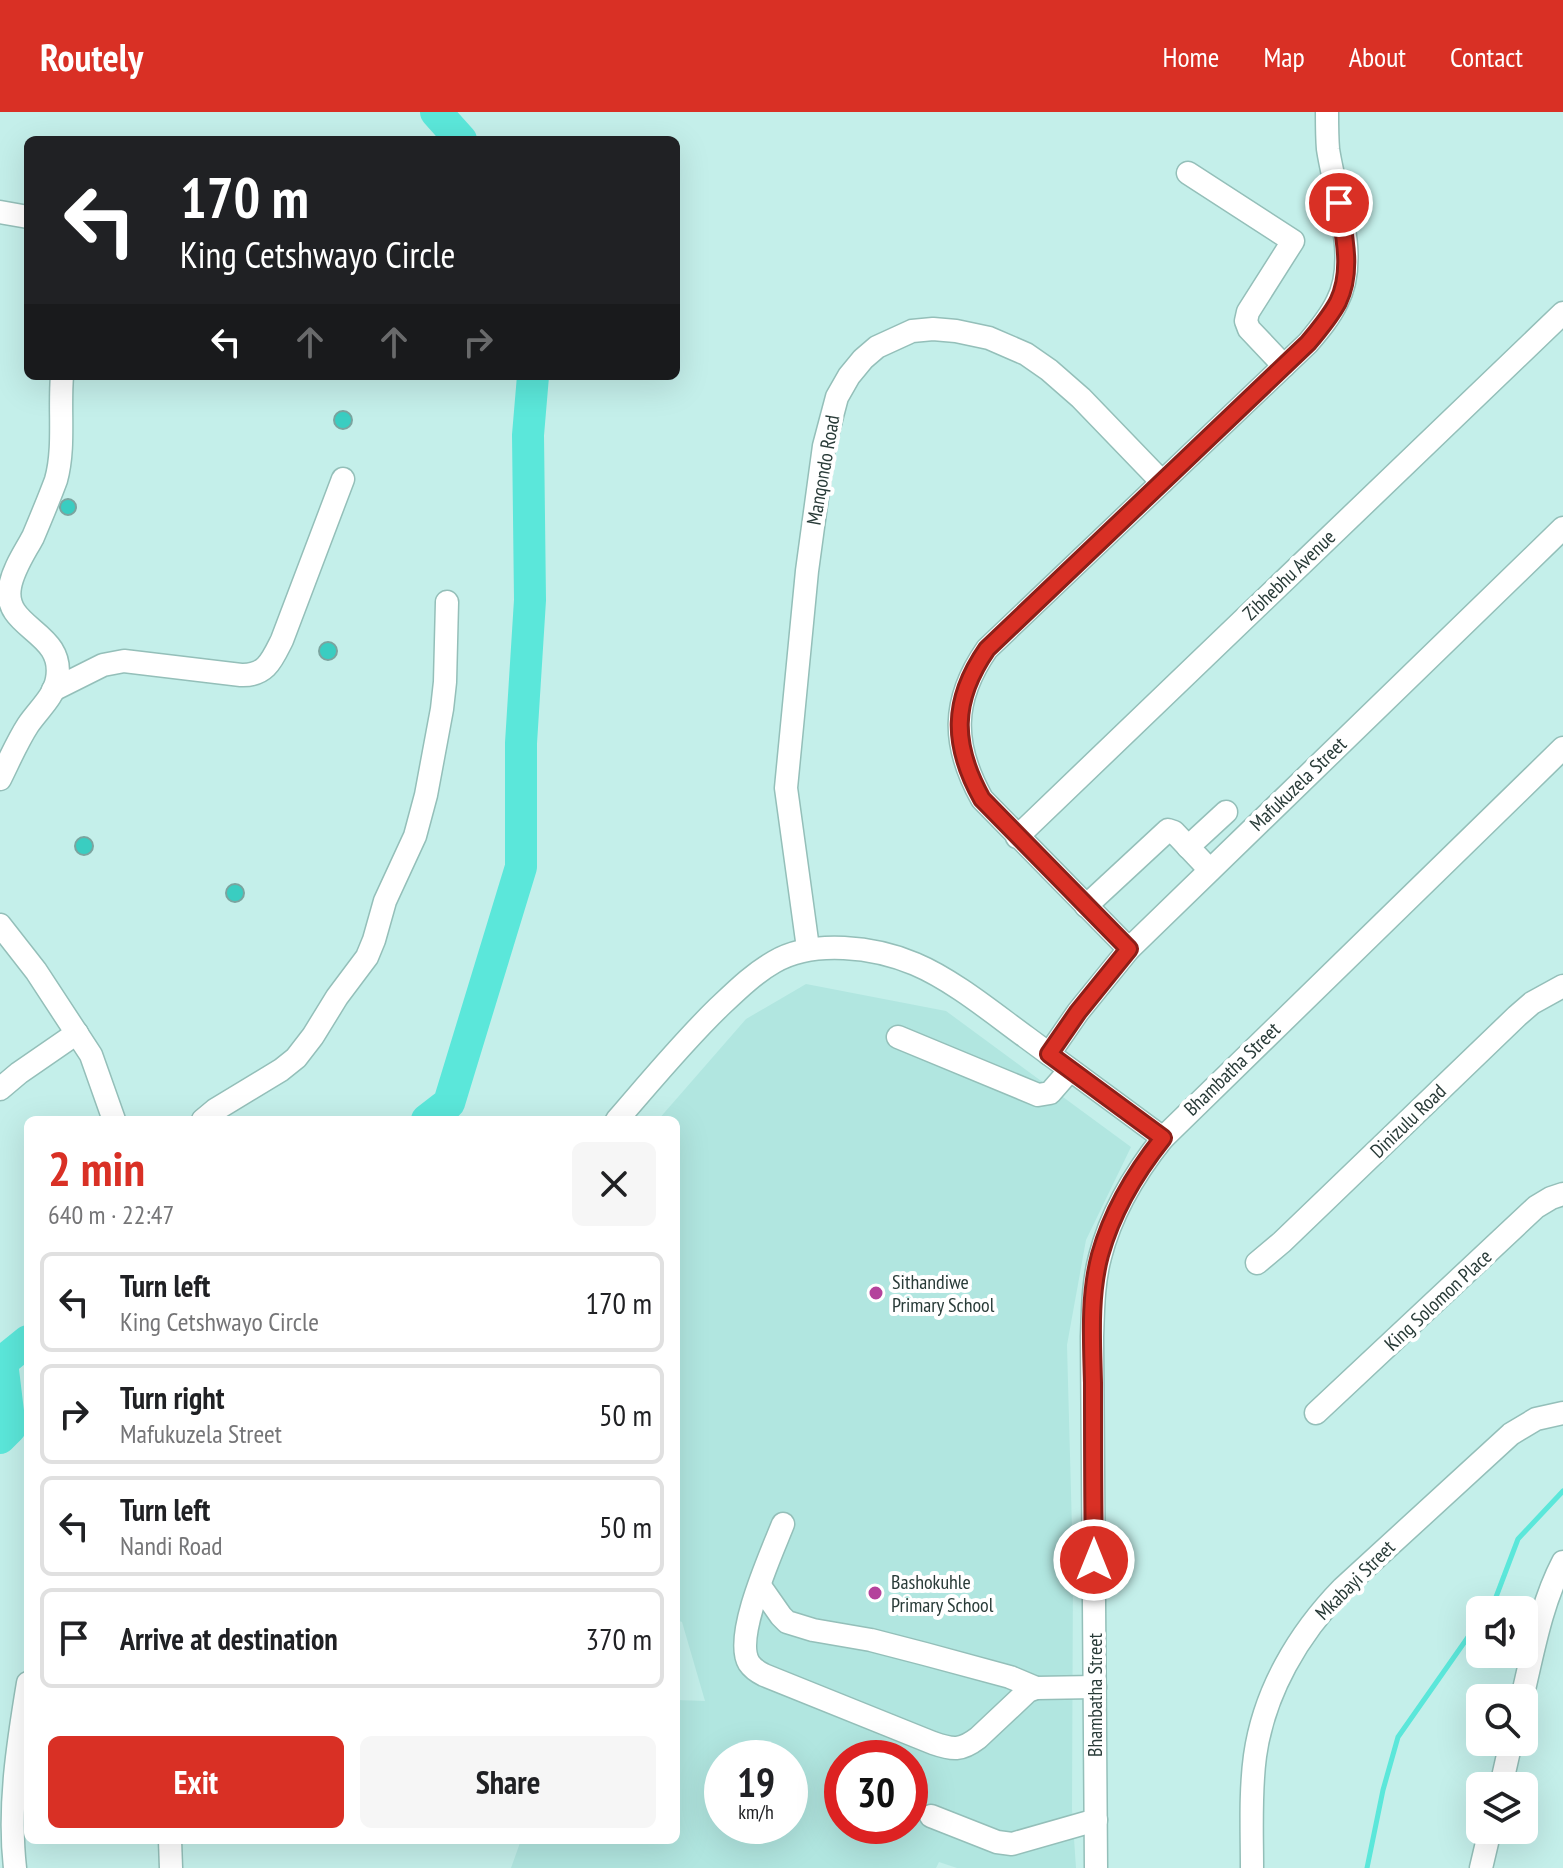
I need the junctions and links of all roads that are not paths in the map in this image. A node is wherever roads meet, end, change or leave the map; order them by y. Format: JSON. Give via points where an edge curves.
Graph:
{"nodes":[{"id":1,"x":1327,"y":112,"type":"edge"},
{"id":2,"x":1188,"y":173,"type":"dead end"},
{"id":3,"x":0,"y":212,"type":"edge"},
{"id":4,"x":24,"y":216,"type":"edge"},
{"id":5,"x":1563,"y":313,"type":"edge"},
{"id":6,"x":1284,"y":366,"type":"junction"},
{"id":7,"x":62,"y":380,"type":"edge"},
{"id":8,"x":343,"y":479,"type":"dead end"},
{"id":9,"x":1162,"y":482,"type":"junction"},
{"id":10,"x":1563,"y":528,"type":"edge"},
{"id":11,"x":447,"y":602,"type":"dead end"},
{"id":12,"x":53,"y":690,"type":"junction"},
{"id":13,"x":1563,"y":748,"type":"edge"},
{"id":14,"x":0,"y":779,"type":"edge"},
{"id":15,"x":1226,"y":812,"type":"dead end"},
{"id":16,"x":1017,"y":837,"type":"junction"},
{"id":17,"x":1188,"y":847,"type":"junction"},
{"id":18,"x":1210,"y":870,"type":"junction"},
{"id":19,"x":1086,"y":906,"type":"junction"},
{"id":20,"x":0,"y":925,"type":"edge"},
{"id":21,"x":808,"y":948,"type":"junction"},
{"id":22,"x":1129,"y":949,"type":"junction"},
{"id":23,"x":1563,"y":986,"type":"edge"},
{"id":24,"x":77,"y":1033,"type":"junction"},
{"id":25,"x":898,"y":1037,"type":"dead end"},
{"id":26,"x":1049,"y":1054,"type":"junction"},
{"id":27,"x":1070,"y":1070,"type":"junction"},
{"id":28,"x":0,"y":1089,"type":"edge"},
{"id":29,"x":113,"y":1116,"type":"edge"},
{"id":30,"x":208,"y":1116,"type":"edge"},
{"id":31,"x":621,"y":1116,"type":"edge"},
{"id":32,"x":1163,"y":1138,"type":"junction"},
{"id":33,"x":1563,"y":1194,"type":"edge"},
{"id":34,"x":1257,"y":1263,"type":"dead end"},
{"id":35,"x":1316,"y":1413,"type":"dead end"},
{"id":36,"x":1563,"y":1413,"type":"edge"},
{"id":37,"x":783,"y":1524,"type":"dead end"},
{"id":38,"x":1563,"y":1562,"type":"edge"},
{"id":39,"x":760,"y":1586,"type":"junction"},
{"id":40,"x":1525,"y":1684,"type":"edge"},
{"id":41,"x":1095,"y":1687,"type":"junction"},
{"id":42,"x":1036,"y":1688,"type":"junction"},
{"id":43,"x":24,"y":1706,"type":"edge"},
{"id":44,"x":931,"y":1816,"type":"dead end"},
{"id":45,"x":1096,"y":1820,"type":"junction"},
{"id":46,"x":170,"y":1844,"type":"edge"},
{"id":47,"x":1487,"y":1844,"type":"edge"},
{"id":48,"x":15,"y":1868,"type":"edge"},
{"id":49,"x":171,"y":1868,"type":"edge"},
{"id":50,"x":1096,"y":1868,"type":"edge"},
{"id":51,"x":1252,"y":1868,"type":"edge"},
{"id":52,"x":1481,"y":1868,"type":"edge"}],
"edges":[{"from":1,"to":6,"type":"street","via":[[1328,151],[1347,251],[1345,276],[1326,321]]},
{"from":2,"to":6,"type":"street","via":[[1293,241],[1246,321]]},
{"from":3,"to":4,"type":"street"},
{"from":5,"to":16,"type":"street","name":"Zibhebhu Avenue"},
{"from":6,"to":9,"type":"street"},
{"from":7,"to":12,"type":"street","via":[[58,471],[9,590],[13,611],[53,650],[58,674]]},
{"from":8,"to":12,"type":"street","via":[[282,640],[259,673],[124,661],[103,665]]},
{"from":9,"to":16,"type":"street","via":[[987,649],[973,673],[960,715],[962,756],[982,799]]},
{"from":9,"to":21,"type":"street","name":"Manqondo Road","via":[[1049,370],[989,338],[912,331],[877,347],[849,376],[837,397],[824,446],[786,788]]},
{"from":10,"to":18,"type":"street","name":"Mafukuzela Street"},
{"from":11,"to":30,"type":"street","via":[[445,682],[426,795],[367,957],[296,1058]]},
{"from":12,"to":14,"type":"street","via":[[26,727]]},
{"from":13,"to":32,"type":"street","name":"Bhambatha Street"},
{"from":15,"to":17,"type":"street"},
{"from":16,"to":19,"type":"street"},
{"from":17,"to":18,"type":"street"},
{"from":17,"to":19,"type":"street","via":[[1174,832],[1164,831]]},
{"from":18,"to":22,"type":"street","name":"Mafukuzela Street"},
{"from":19,"to":22,"type":"street"},
{"from":20,"to":24,"type":"street"},
{"from":21,"to":26,"type":"street","via":[[865,951],[913,964]]},
{"from":21,"to":31,"type":"street","via":[[773,962],[742,986]]},
{"from":22,"to":26,"type":"street","name":"Mafukuzela Street"},
{"from":23,"to":34,"type":"street","name":"Dinizulu Road","via":[[1517,1016]]},
{"from":24,"to":28,"type":"street"},
{"from":24,"to":29,"type":"street","via":[[91,1055]]},
{"from":25,"to":27,"type":"street","via":[[1038,1095],[1050,1093]]},
{"from":26,"to":27,"type":"street"},
{"from":27,"to":32,"type":"street"},
{"from":32,"to":41,"type":"street","name":"Bhambatha Street","via":[[1136,1174],[1107,1233],[1094,1296]]},
{"from":33,"to":35,"type":"street","name":"King Solomon Place","via":[[1536,1207]]},
{"from":36,"to":51,"type":"street","name":"Mkabayi Street","via":[[1536,1419],[1511,1434],[1343,1588],[1306,1632],[1275,1686],[1260,1734],[1252,1785]]},
{"from":37,"to":39,"type":"street"},
{"from":38,"to":40,"type":"street","via":[[1544,1609]]},
{"from":39,"to":42,"type":"street","via":[[787,1622],[871,1640]]},
{"from":39,"to":42,"type":"street","via":[[745,1641],[755,1670],[933,1743],[959,1749],[968,1745]]},
{"from":41,"to":42,"type":"street"},
{"from":41,"to":45,"type":"street","name":"Bhambatha Street"},
{"from":43,"to":48,"type":"street","via":[[15,1786]]},
{"from":44,"to":45,"type":"street","via":[[1012,1844]]},
{"from":45,"to":50,"type":"street","name":"Bhambatha Street"},
{"from":46,"to":49,"type":"street"},
{"from":47,"to":52,"type":"street"}]}
